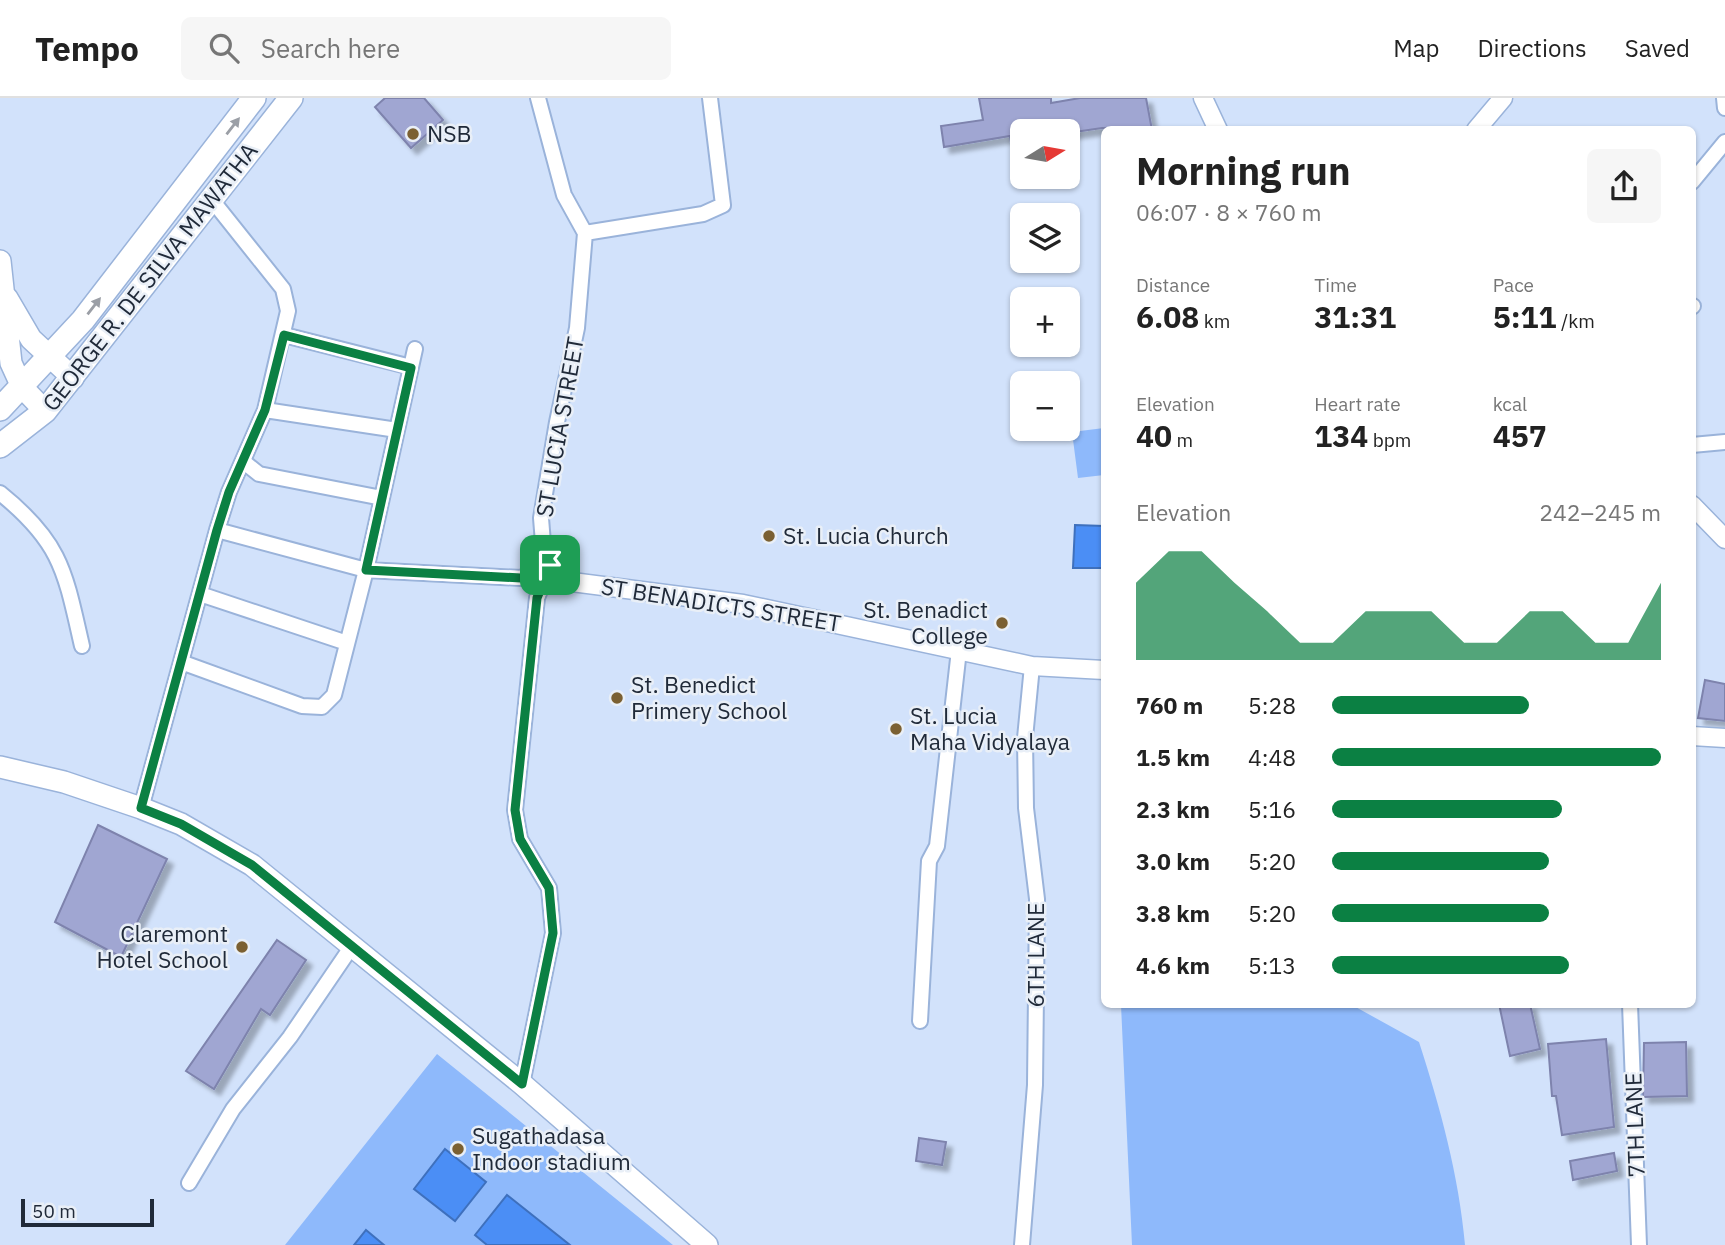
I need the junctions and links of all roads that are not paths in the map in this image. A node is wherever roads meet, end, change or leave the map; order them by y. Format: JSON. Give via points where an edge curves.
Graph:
{"nodes":[{"id":1,"x":254,"y":98,"type":"edge"},
{"id":2,"x":291,"y":98,"type":"edge"},
{"id":3,"x":538,"y":98,"type":"edge"},
{"id":4,"x":710,"y":98,"type":"edge"},
{"id":5,"x":1203,"y":98,"type":"edge"},
{"id":6,"x":1503,"y":98,"type":"edge"},
{"id":7,"x":1724,"y":98,"type":"edge"},
{"id":8,"x":1725,"y":108,"type":"edge"},
{"id":9,"x":1216,"y":126,"type":"edge"},
{"id":10,"x":1479,"y":126,"type":"edge"},
{"id":11,"x":1725,"y":142,"type":"edge"},
{"id":12,"x":1696,"y":178,"type":"edge"},
{"id":13,"x":212,"y":200,"type":"junction"},
{"id":14,"x":585,"y":233,"type":"junction"},
{"id":15,"x":0,"y":261,"type":"edge"},
{"id":16,"x":6,"y":296,"type":"junction"},
{"id":17,"x":284,"y":335,"type":"junction"},
{"id":18,"x":415,"y":349,"type":"dead end"},
{"id":19,"x":50,"y":358,"type":"junction"},
{"id":20,"x":411,"y":368,"type":"junction"},
{"id":21,"x":72,"y":378,"type":"junction"},
{"id":22,"x":22,"y":387,"type":"junction"},
{"id":23,"x":0,"y":408,"type":"edge"},
{"id":24,"x":265,"y":410,"type":"junction"},
{"id":25,"x":45,"y":411,"type":"junction"},
{"id":26,"x":397,"y":429,"type":"junction"},
{"id":27,"x":1725,"y":442,"type":"edge"},
{"id":28,"x":1696,"y":445,"type":"edge"},
{"id":29,"x":0,"y":446,"type":"edge"},
{"id":30,"x":244,"y":462,"type":"junction"},
{"id":31,"x":0,"y":493,"type":"edge"},
{"id":32,"x":382,"y":498,"type":"junction"},
{"id":33,"x":1696,"y":509,"type":"edge"},
{"id":34,"x":217,"y":530,"type":"junction"},
{"id":35,"x":1725,"y":539,"type":"edge"},
{"id":36,"x":550,"y":565,"type":"junction"},
{"id":37,"x":366,"y":570,"type":"junction"},
{"id":38,"x":200,"y":594,"type":"junction"},
{"id":39,"x":347,"y":643,"type":"junction"},
{"id":40,"x":82,"y":646,"type":"dead end"},
{"id":41,"x":959,"y":650,"type":"junction"},
{"id":42,"x":181,"y":662,"type":"junction"},
{"id":43,"x":1032,"y":666,"type":"junction"},
{"id":44,"x":1101,"y":670,"type":"edge"},
{"id":45,"x":1696,"y":736,"type":"edge"},
{"id":46,"x":1725,"y":738,"type":"edge"},
{"id":47,"x":0,"y":767,"type":"edge"},
{"id":48,"x":141,"y":808,"type":"junction"},
{"id":49,"x":352,"y":946,"type":"junction"},
{"id":50,"x":1630,"y":1008,"type":"edge"},
{"id":51,"x":920,"y":1021,"type":"dead end"},
{"id":52,"x":522,"y":1084,"type":"junction"},
{"id":53,"x":189,"y":1182,"type":"dead end"},
{"id":54,"x":707,"y":1245,"type":"edge"},
{"id":55,"x":1022,"y":1245,"type":"edge"},
{"id":56,"x":1639,"y":1245,"type":"edge"}],
"edges":[{"from":19,"to":1,"type":"main road","name":"GEORGE R. DE SILVA MAWATHA","one_way":true},
{"from":2,"to":13,"type":"main road","name":"GEORGE R. DE SILVA MAWATHA"},
{"from":3,"to":14,"type":"street","via":[[564,195]]},
{"from":4,"to":14,"type":"street","via":[[723,205],[702,214]]},
{"from":5,"to":9,"type":"street"},
{"from":6,"to":10,"type":"street"},
{"from":7,"to":8,"type":"street"},
{"from":11,"to":12,"type":"street"},
{"from":13,"to":17,"type":"street","via":[[283,289],[288,311]]},
{"from":13,"to":21,"type":"main road","name":"GEORGE R. DE SILVA MAWATHA"},
{"from":14,"to":36,"type":"street","name":"ST LUCIA STREET","via":[[577,328],[541,518]]},
{"from":15,"to":16,"type":"main road"},
{"from":16,"to":19,"type":"main road","via":[[32,339]]},
{"from":16,"to":22,"type":"main road","via":[[11,363]]},
{"from":17,"to":20,"type":"street"},
{"from":17,"to":24,"type":"street"},
{"from":18,"to":20,"type":"street"},
{"from":19,"to":21,"type":"main road"},
{"from":19,"to":22,"type":"main road","name":"GEORGE R. DE SILVA MAWATHA"},
{"from":20,"to":26,"type":"street"},
{"from":21,"to":25,"type":"main road","name":"GEORGE R. DE SILVA MAWATHA"},
{"from":22,"to":23,"type":"main road","name":"GEORGE R. DE SILVA MAWATHA"},
{"from":22,"to":25,"type":"main road"},
{"from":24,"to":26,"type":"street"},
{"from":24,"to":30,"type":"street"},
{"from":25,"to":29,"type":"main road","name":"GEORGE R. DE SILVA MAWATHA"},
{"from":26,"to":32,"type":"street"},
{"from":27,"to":28,"type":"street"},
{"from":30,"to":32,"type":"street","via":[[258,474]]},
{"from":30,"to":34,"type":"street"},
{"from":31,"to":40,"type":"street","via":[[29,516],[57,553]]},
{"from":32,"to":37,"type":"street"},
{"from":33,"to":35,"type":"street"},
{"from":34,"to":37,"type":"street"},
{"from":34,"to":38,"type":"street"},
{"from":36,"to":37,"type":"street","via":[[521,578]]},
{"from":36,"to":41,"type":"street","name":"ST BENADICTS STREET","via":[[572,582],[743,604]]},
{"from":36,"to":52,"type":"street","via":[[537,598],[515,810],[520,839],[549,888],[553,933]]},
{"from":37,"to":39,"type":"street"},
{"from":38,"to":39,"type":"street"},
{"from":38,"to":42,"type":"street"},
{"from":39,"to":42,"type":"street","via":[[334,695],[322,707],[302,705]]},
{"from":41,"to":43,"type":"street","name":"ST BENADICTS STREET"},
{"from":41,"to":51,"type":"street","via":[[937,846],[929,861]]},
{"from":42,"to":48,"type":"street"},
{"from":43,"to":44,"type":"street","name":"ST BENADICTS STREET"},
{"from":43,"to":55,"type":"street","name":"6TH LANE","via":[[1025,738],[1026,808],[1037,899],[1035,1084]]},
{"from":45,"to":46,"type":"street"},
{"from":47,"to":48,"type":"main road"},
{"from":48,"to":49,"type":"main road","via":[[181,824],[252,865]]},
{"from":49,"to":52,"type":"main road"},
{"from":49,"to":53,"type":"street","via":[[290,1037],[233,1109]]},
{"from":50,"to":56,"type":"street","name":"7TH LANE"},
{"from":52,"to":54,"type":"main road"}]}
